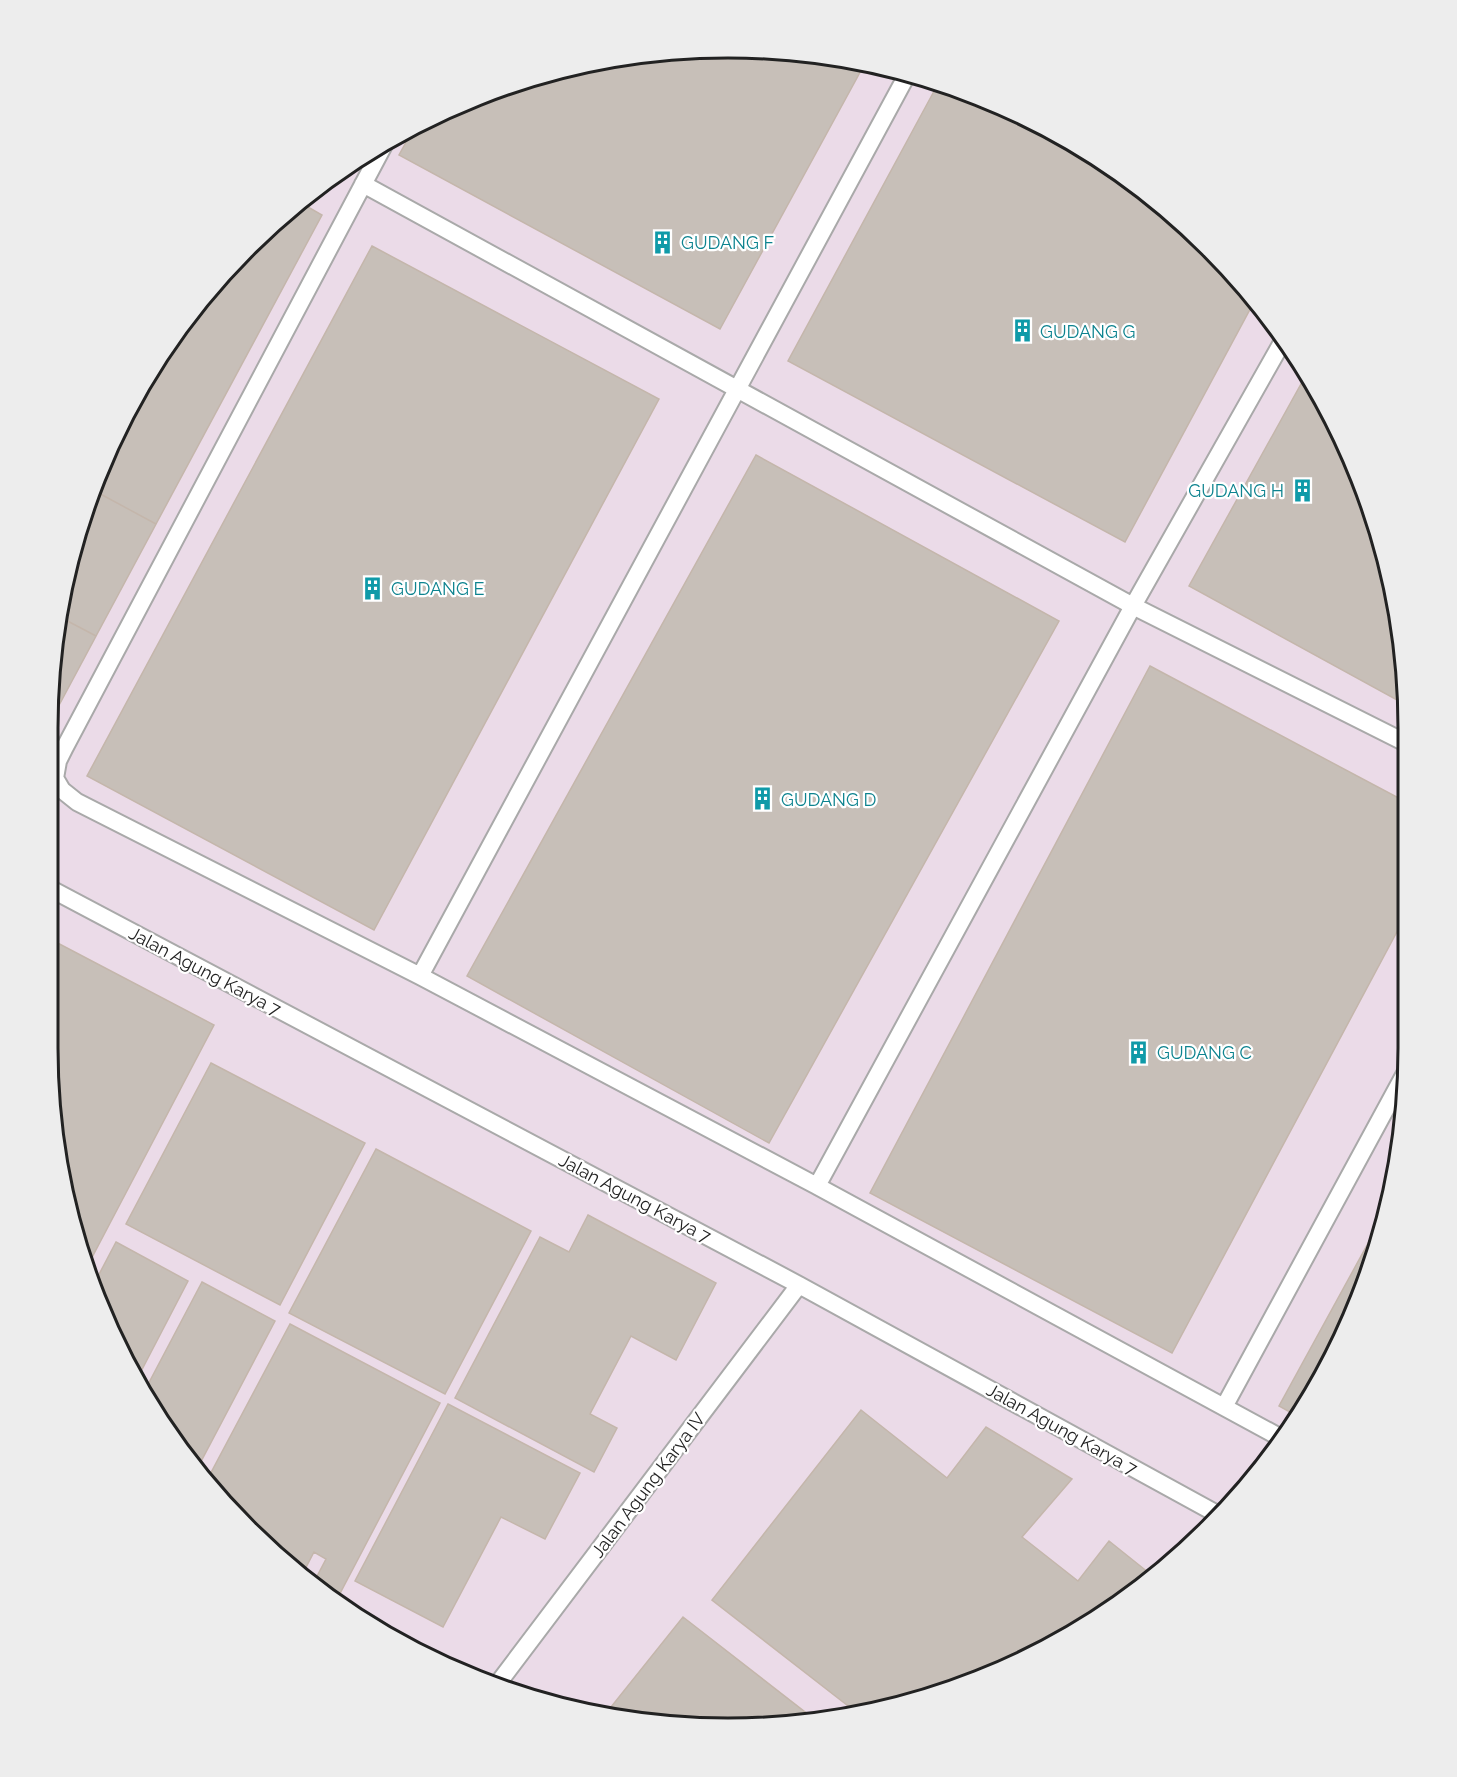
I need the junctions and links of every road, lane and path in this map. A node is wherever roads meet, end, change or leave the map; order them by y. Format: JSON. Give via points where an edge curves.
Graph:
{"nodes":[{"id":1,"x":904,"y":82,"type":"edge"},
{"id":2,"x":376,"y":159,"type":"edge"},
{"id":3,"x":363,"y":184,"type":"junction"},
{"id":4,"x":1279,"y":347,"type":"edge"},
{"id":5,"x":736,"y":388,"type":"junction"},
{"id":6,"x":1133,"y":606,"type":"junction"},
{"id":7,"x":1398,"y":739,"type":"edge"},
{"id":8,"x":58,"y":761,"type":"edge"},
{"id":9,"x":58,"y":783,"type":"edge"},
{"id":10,"x":58,"y":893,"type":"edge"},
{"id":11,"x":420,"y":976,"type":"junction"},
{"id":12,"x":1397,"y":1088,"type":"edge"},
{"id":13,"x":817,"y":1186,"type":"junction"},
{"id":14,"x":799,"y":1285,"type":"junction"},
{"id":15,"x":1224,"y":1407,"type":"junction"},
{"id":16,"x":1276,"y":1435,"type":"edge"},
{"id":17,"x":1212,"y":1511,"type":"edge"},
{"id":18,"x":502,"y":1679,"type":"edge"}],
"edges":[{"from":1,"to":5,"type":"lane"},
{"from":2,"to":3,"type":"lane"},
{"from":3,"to":5,"type":"lane"},
{"from":3,"to":8,"type":"lane"},
{"from":4,"to":6,"type":"lane"},
{"from":5,"to":6,"type":"lane"},
{"from":5,"to":11,"type":"lane"},
{"from":6,"to":7,"type":"lane"},
{"from":6,"to":13,"type":"lane"},
{"from":9,"to":11,"type":"lane","via":[[77,802]]},
{"from":10,"to":14,"type":"lane","name":"Jalan Agung Karya 7"},
{"from":11,"to":13,"type":"lane"},
{"from":12,"to":15,"type":"lane"},
{"from":13,"to":15,"type":"lane"},
{"from":14,"to":17,"type":"lane","name":"Jalan Agung Karya 7"},
{"from":14,"to":18,"type":"lane","name":"Jalan Agung Karya IV"},
{"from":15,"to":16,"type":"lane"}]}
